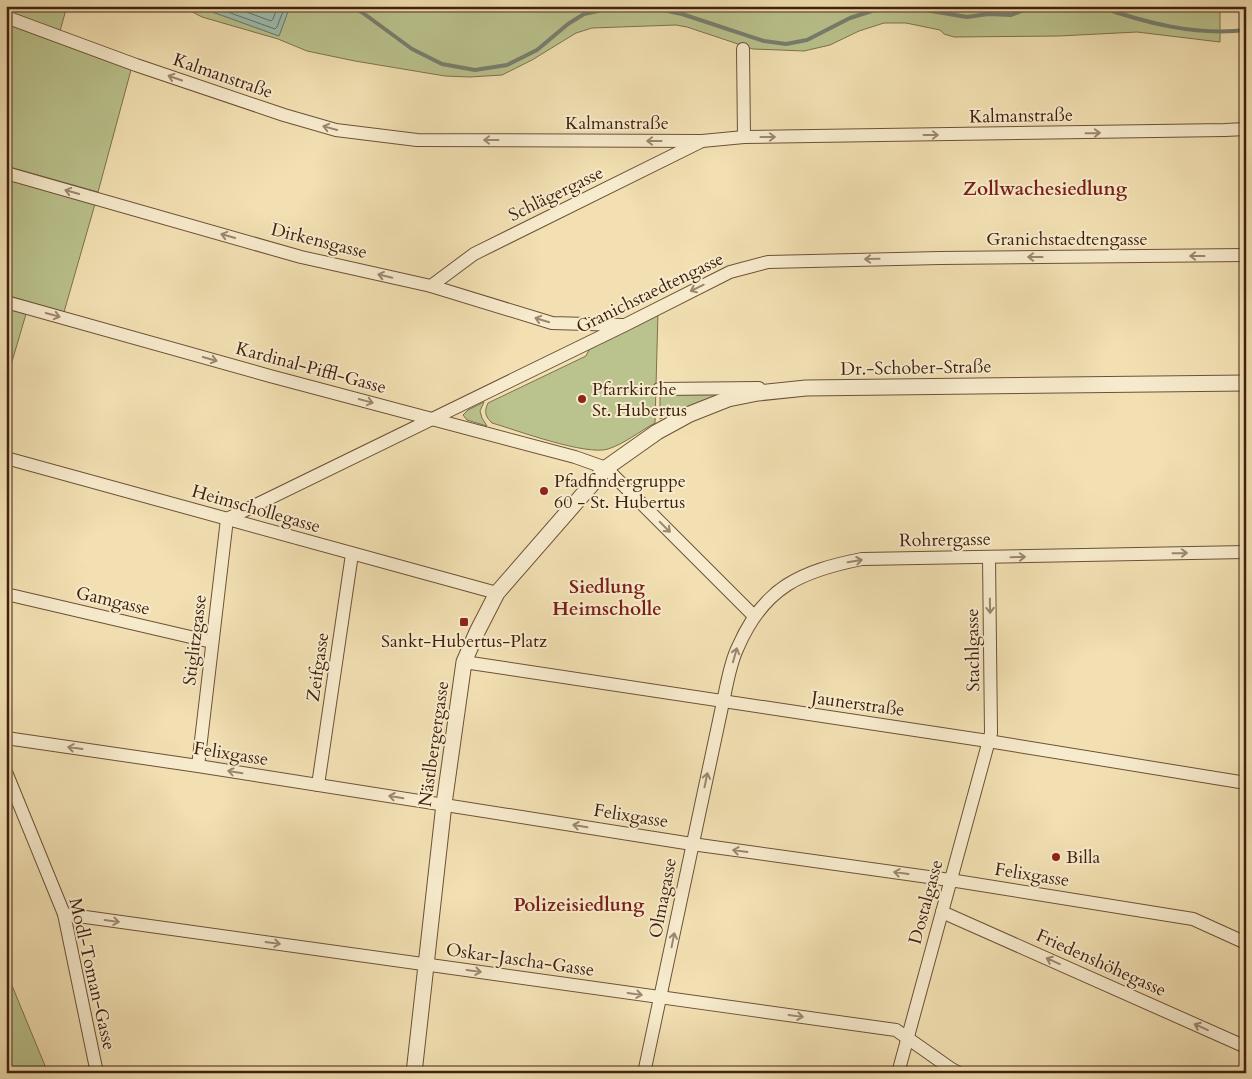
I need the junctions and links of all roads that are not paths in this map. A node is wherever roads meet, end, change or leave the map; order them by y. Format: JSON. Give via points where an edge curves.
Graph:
{"nodes":[{"id":1,"x":6,"y":17,"type":"edge"},
{"id":2,"x":743,"y":50,"type":"dead end"},
{"id":3,"x":1246,"y":129,"type":"edge"},
{"id":4,"x":744,"y":137,"type":"junction"},
{"id":5,"x":702,"y":141,"type":"junction"},
{"id":6,"x":6,"y":173,"type":"edge"},
{"id":7,"x":1246,"y":255,"type":"edge"},
{"id":8,"x":431,"y":286,"type":"junction"},
{"id":9,"x":6,"y":302,"type":"edge"},
{"id":10,"x":625,"y":325,"type":"junction"},
{"id":11,"x":1246,"y":383,"type":"edge"},
{"id":12,"x":806,"y":388,"type":"junction"},
{"id":13,"x":659,"y":389,"type":"dead end"},
{"id":14,"x":431,"y":418,"type":"junction"},
{"id":15,"x":6,"y":458,"type":"edge"},
{"id":16,"x":606,"y":468,"type":"junction"},
{"id":17,"x":227,"y":519,"type":"junction"},
{"id":18,"x":1246,"y":552,"type":"edge"},
{"id":19,"x":352,"y":554,"type":"junction"},
{"id":20,"x":989,"y":558,"type":"junction"},
{"id":21,"x":497,"y":593,"type":"junction"},
{"id":22,"x":6,"y":594,"type":"edge"},
{"id":23,"x":754,"y":616,"type":"junction"},
{"id":24,"x":212,"y":642,"type":"junction"},
{"id":25,"x":464,"y":662,"type":"junction"},
{"id":26,"x":723,"y":702,"type":"junction"},
{"id":27,"x":6,"y":738,"type":"edge"},
{"id":28,"x":988,"y":741,"type":"junction"},
{"id":29,"x":198,"y":766,"type":"junction"},
{"id":30,"x":6,"y":772,"type":"edge"},
{"id":31,"x":1246,"y":784,"type":"edge"},
{"id":32,"x":318,"y":785,"type":"junction"},
{"id":33,"x":444,"y":804,"type":"junction"},
{"id":34,"x":692,"y":844,"type":"junction"},
{"id":35,"x":950,"y":880,"type":"junction"},
{"id":36,"x":942,"y":912,"type":"junction"},
{"id":37,"x":64,"y":914,"type":"junction"},
{"id":38,"x":1241,"y":940,"type":"edge"},
{"id":39,"x":426,"y":964,"type":"junction"},
{"id":40,"x":661,"y":998,"type":"junction"},
{"id":41,"x":908,"y":1038,"type":"junction"},
{"id":42,"x":1246,"y":1047,"type":"edge"},
{"id":43,"x":96,"y":1073,"type":"edge"},
{"id":44,"x":414,"y":1073,"type":"edge"},
{"id":45,"x":644,"y":1073,"type":"edge"},
{"id":46,"x":898,"y":1073,"type":"edge"},
{"id":47,"x":959,"y":1073,"type":"edge"}],
"edges":[{"from":5,"to":1,"type":"street","name":"Kalmanstraße","one_way":true,"via":[[417,140],[336,130],[284,116]]},
{"from":2,"to":4,"type":"street"},
{"from":4,"to":3,"type":"street","name":"Kalmanstraße","one_way":true},
{"from":4,"to":5,"type":"street","name":"Kalmanstraße"},
{"from":5,"to":8,"type":"street","name":"Schlägergasse","via":[[474,254]]},
{"from":8,"to":6,"type":"street","name":"Dirkensgasse","one_way":true,"via":[[301,256]]},
{"from":7,"to":10,"type":"street","name":"Granichstaedtengasse","one_way":true,"via":[[768,262],[730,272]]},
{"from":10,"to":8,"type":"street","name":"Dirkensgasse","one_way":true,"via":[[552,323]]},
{"from":9,"to":14,"type":"street","name":"Kardinal-Piffl-Gasse","one_way":true},
{"from":10,"to":14,"type":"street","name":"Granichstaedtengasse"},
{"from":11,"to":12,"type":"street","name":"Dr.-Schober-Straße"},
{"from":12,"to":13,"type":"street"},
{"from":12,"to":16,"type":"street","name":"Dr.-Schober-Straße","via":[[758,392],[728,399],[690,414],[657,432]]},
{"from":14,"to":16,"type":"street","name":"Kardinal-Piffl-Gasse"},
{"from":14,"to":17,"type":"street","name":"Granichstaedtengasse"},
{"from":15,"to":17,"type":"street","name":"Heimschollegasse"},
{"from":16,"to":21,"type":"street","name":"Nästlbergergasse"},
{"from":16,"to":23,"type":"street","one_way":true},
{"from":17,"to":19,"type":"street","name":"Heimschollegasse"},
{"from":17,"to":24,"type":"street","name":"Stiglitzgasse"},
{"from":20,"to":18,"type":"street","name":"Rohrergasse","one_way":true},
{"from":19,"to":21,"type":"street","name":"Heimschollegasse"},
{"from":19,"to":32,"type":"street","name":"Zeifgasse"},
{"from":23,"to":20,"type":"street","name":"Rohrergasse","one_way":true,"via":[[774,593],[799,577],[830,565],[862,559]]},
{"from":20,"to":28,"type":"street","name":"Stachlgasse","one_way":true,"via":[[991,733]]},
{"from":21,"to":25,"type":"street","name":"Nästlbergergasse"},
{"from":22,"to":24,"type":"street","name":"Gamgasse"},
{"from":26,"to":23,"type":"street","name":"Rohrergasse","one_way":true,"via":[[737,648]]},
{"from":24,"to":29,"type":"street","name":"Stiglitzgasse"},
{"from":25,"to":26,"type":"street","name":"Jaunerstraße"},
{"from":25,"to":33,"type":"street","name":"Nästlbergergasse"},
{"from":26,"to":28,"type":"street","name":"Jaunerstraße"},
{"from":34,"to":26,"type":"street","name":"Olmagasse","one_way":true},
{"from":29,"to":27,"type":"street","name":"Felixgasse","one_way":true},
{"from":28,"to":31,"type":"street","name":"Jaunerstraße"},
{"from":28,"to":35,"type":"street","name":"Dostalgasse"},
{"from":32,"to":29,"type":"street","name":"Felixgasse","one_way":true},
{"from":30,"to":37,"type":"street","name":"Modl-Toman-Gasse"},
{"from":33,"to":32,"type":"street","name":"Felixgasse","one_way":true},
{"from":34,"to":33,"type":"street","name":"Felixgasse","one_way":true},
{"from":33,"to":39,"type":"street","name":"Nästlbergergasse"},
{"from":35,"to":34,"type":"street","name":"Felixgasse","one_way":true},
{"from":40,"to":34,"type":"street","name":"Olmagasse","one_way":true},
{"from":35,"to":36,"type":"street","name":"Dostalgasse"},
{"from":35,"to":38,"type":"street","name":"Felixgasse","via":[[1193,919]]},
{"from":36,"to":41,"type":"street","name":"Dostalgasse"},
{"from":42,"to":36,"type":"street","name":"Friedenshöhegasse","one_way":true},
{"from":37,"to":39,"type":"street","name":"Oskar-Jascha-Gasse","one_way":true},
{"from":37,"to":43,"type":"street","name":"Modl-Toman-Gasse"},
{"from":39,"to":40,"type":"street","name":"Oskar-Jascha-Gasse","one_way":true},
{"from":39,"to":44,"type":"street","name":"Nästlbergergasse"},
{"from":40,"to":41,"type":"street","name":"Oskar-Jascha-Gasse","one_way":true,"via":[[896,1030]]},
{"from":40,"to":45,"type":"street","name":"Olmagasse"},
{"from":41,"to":46,"type":"street","name":"Dostalgasse"},
{"from":41,"to":47,"type":"street","name":"Oskar-Jascha-Gasse"}]}
